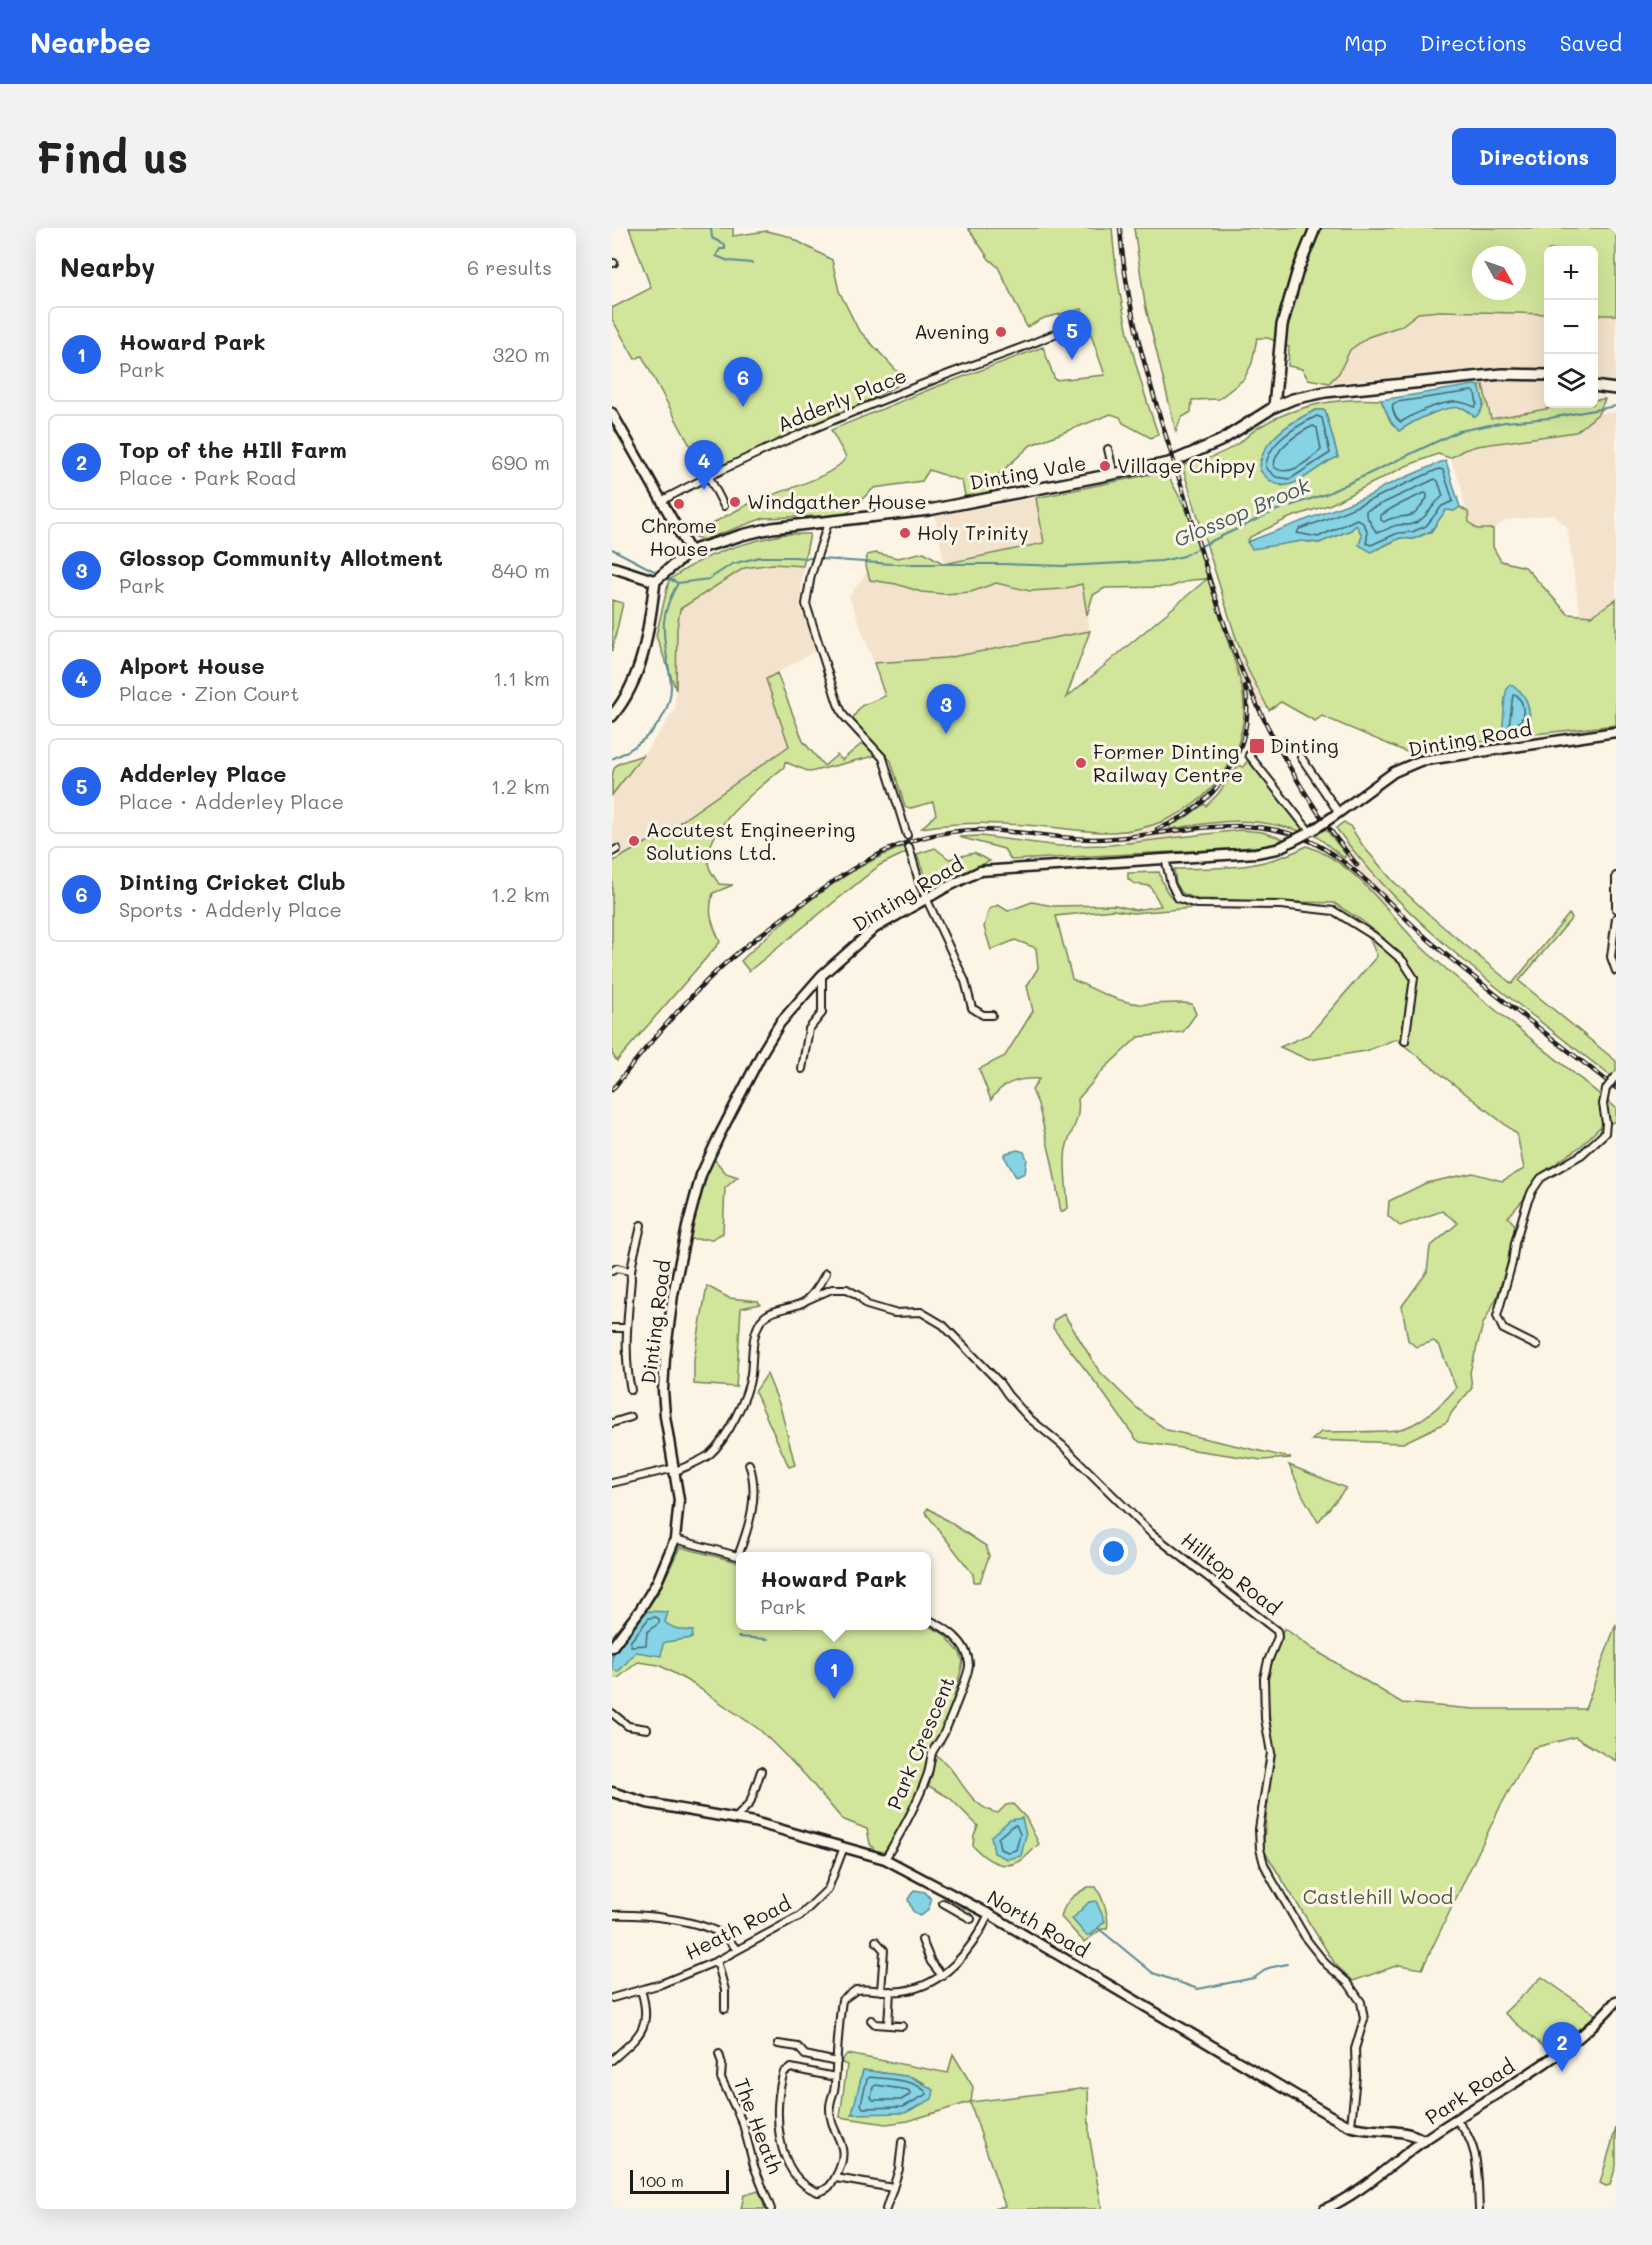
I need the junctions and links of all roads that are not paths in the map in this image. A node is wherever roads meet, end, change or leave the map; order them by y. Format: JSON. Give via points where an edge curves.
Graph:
{"nodes":[{"id":1,"x":1315,"y":228,"type":"edge"},
{"id":2,"x":1073,"y":325,"type":"dead end"},
{"id":3,"x":1544,"y":375,"type":"edge"},
{"id":4,"x":1598,"y":387,"type":"edge"},
{"id":5,"x":1616,"y":389,"type":"edge"},
{"id":6,"x":1274,"y":407,"type":"junction"},
{"id":7,"x":612,"y":413,"type":"edge"},
{"id":8,"x":1108,"y":449,"type":"dead end"},
{"id":9,"x":1114,"y":475,"type":"junction"},
{"id":10,"x":708,"y":476,"type":"junction"},
{"id":11,"x":663,"y":500,"type":"junction"},
{"id":12,"x":724,"y":506,"type":"dead end"},
{"id":13,"x":828,"y":523,"type":"junction"},
{"id":14,"x":690,"y":551,"type":"junction"},
{"id":15,"x":612,"y":567,"type":"edge"},
{"id":16,"x":655,"y":581,"type":"junction"},
{"id":17,"x":612,"y":716,"type":"edge"},
{"id":18,"x":1616,"y":732,"type":"edge"},
{"id":19,"x":1249,"y":755,"type":"dead end"},
{"id":20,"x":1301,"y":757,"type":"dead end"},
{"id":21,"x":1336,"y":814,"type":"junction"},
{"id":22,"x":1310,"y":832,"type":"junction"},
{"id":23,"x":907,"y":835,"type":"dead end"},
{"id":24,"x":909,"y":847,"type":"dead end"},
{"id":25,"x":1165,"y":858,"type":"junction"},
{"id":26,"x":1616,"y":876,"type":"edge"},
{"id":27,"x":1616,"y":886,"type":"edge"},
{"id":28,"x":926,"y":899,"type":"junction"},
{"id":29,"x":1616,"y":909,"type":"edge"},
{"id":30,"x":1616,"y":918,"type":"edge"},
{"id":31,"x":1616,"y":971,"type":"edge"},
{"id":32,"x":822,"y":975,"type":"junction"},
{"id":33,"x":992,"y":1015,"type":"dead end"},
{"id":34,"x":1405,"y":1041,"type":"dead end"},
{"id":35,"x":802,"y":1070,"type":"dead end"},
{"id":36,"x":1616,"y":1076,"type":"edge"},
{"id":37,"x":641,"y":1225,"type":"dead end"},
{"id":38,"x":612,"y":1271,"type":"edge"},
{"id":39,"x":629,"y":1271,"type":"junction"},
{"id":40,"x":826,"y":1274,"type":"dead end"},
{"id":41,"x":807,"y":1300,"type":"junction"},
{"id":42,"x":612,"y":1328,"type":"edge"},
{"id":43,"x":627,"y":1328,"type":"junction"},
{"id":44,"x":1537,"y":1346,"type":"dead end"},
{"id":45,"x":631,"y":1390,"type":"dead end"},
{"id":46,"x":631,"y":1417,"type":"dead end"},
{"id":47,"x":612,"y":1423,"type":"edge"},
{"id":48,"x":749,"y":1464,"type":"dead end"},
{"id":49,"x":675,"y":1469,"type":"junction"},
{"id":50,"x":612,"y":1483,"type":"edge"},
{"id":51,"x":675,"y":1539,"type":"junction"},
{"id":52,"x":741,"y":1552,"type":"edge"},
{"id":53,"x":736,"y":1556,"type":"edge"},
{"id":54,"x":931,"y":1621,"type":"edge"},
{"id":55,"x":612,"y":1647,"type":"edge"},
{"id":56,"x":612,"y":1713,"type":"edge"},
{"id":57,"x":648,"y":1729,"type":"dead end"},
{"id":58,"x":761,"y":1771,"type":"dead end"},
{"id":59,"x":612,"y":1792,"type":"edge"},
{"id":60,"x":735,"y":1819,"type":"junction"},
{"id":61,"x":844,"y":1846,"type":"junction"},
{"id":62,"x":885,"y":1858,"type":"junction"},
{"id":63,"x":960,"y":1898,"type":"junction"},
{"id":64,"x":943,"y":1903,"type":"dead end"},
{"id":65,"x":954,"y":1909,"type":"junction"},
{"id":66,"x":989,"y":1914,"type":"junction"},
{"id":67,"x":612,"y":1915,"type":"edge"},
{"id":68,"x":971,"y":1919,"type":"dead end"},
{"id":69,"x":922,"y":1940,"type":"dead end"},
{"id":70,"x":876,"y":1941,"type":"dead end"},
{"id":71,"x":736,"y":1950,"type":"junction"},
{"id":72,"x":883,"y":1958,"type":"junction"},
{"id":73,"x":892,"y":1958,"type":"dead end"},
{"id":74,"x":717,"y":1960,"type":"junction"},
{"id":75,"x":942,"y":1976,"type":"junction"},
{"id":76,"x":641,"y":1990,"type":"junction"},
{"id":77,"x":881,"y":1991,"type":"junction"},
{"id":78,"x":890,"y":1991,"type":"junction"},
{"id":79,"x":612,"y":1998,"type":"edge"},
{"id":80,"x":1616,"y":2001,"type":"edge"},
{"id":81,"x":725,"y":2009,"type":"dead end"},
{"id":82,"x":871,"y":2020,"type":"dead end"},
{"id":83,"x":888,"y":2025,"type":"junction"},
{"id":84,"x":902,"y":2025,"type":"dead end"},
{"id":85,"x":778,"y":2044,"type":"dead end"},
{"id":86,"x":719,"y":2054,"type":"dead end"},
{"id":87,"x":612,"y":2060,"type":"edge"},
{"id":88,"x":837,"y":2062,"type":"junction"},
{"id":89,"x":835,"y":2077,"type":"junction"},
{"id":90,"x":1456,"y":2120,"type":"junction"},
{"id":91,"x":1351,"y":2126,"type":"junction"},
{"id":92,"x":1424,"y":2141,"type":"junction"},
{"id":93,"x":902,"y":2142,"type":"dead end"},
{"id":94,"x":836,"y":2178,"type":"junction"},
{"id":95,"x":893,"y":2188,"type":"junction"},
{"id":96,"x":771,"y":2209,"type":"edge"},
{"id":97,"x":886,"y":2209,"type":"edge"},
{"id":98,"x":1324,"y":2209,"type":"edge"},
{"id":99,"x":1479,"y":2209,"type":"edge"}],
"edges":[{"from":1,"to":6,"type":"main road","via":[[1282,325]]},
{"from":2,"to":10,"type":"street","name":"Adderly Place"},
{"from":3,"to":6,"type":"main road","name":"Dinting Vale","via":[[1502,374],[1325,392]]},
{"from":4,"to":5,"type":"main road"},
{"from":6,"to":9,"type":"main road","name":"Dinting Vale","via":[[1206,448],[1169,463]]},
{"from":7,"to":11,"type":"street"},
{"from":8,"to":9,"type":"street"},
{"from":9,"to":13,"type":"main road","name":"Dinting Vale","via":[[929,510]]},
{"from":10,"to":11,"type":"street","name":"Adderly Place"},
{"from":10,"to":12,"type":"street"},
{"from":11,"to":14,"type":"street"},
{"from":13,"to":14,"type":"main road","name":"Dinting Vale","via":[[772,528]]},
{"from":13,"to":23,"type":"street","via":[[806,604],[838,704],[844,716],[884,758]]},
{"from":14,"to":16,"type":"main road","name":"Dinting Vale"},
{"from":15,"to":16,"type":"main road"},
{"from":16,"to":17,"type":"main road","via":[[641,661],[628,693]]},
{"from":18,"to":21,"type":"street","name":"Dinting Road","via":[[1420,760],[1394,771]]},
{"from":19,"to":22,"type":"street"},
{"from":20,"to":21,"type":"street"},
{"from":21,"to":22,"type":"street","name":"Dinting Road","bridge":true},
{"from":22,"to":25,"type":"street","name":"Dinting Road","bridge":true,"via":[[1277,849],[1257,853]]},
{"from":24,"to":28,"type":"street"},
{"from":25,"to":28,"type":"street","name":"Dinting Road","via":[[980,871]]},
{"from":25,"to":34,"type":"street","via":[[1179,898],[1196,904],[1281,905],[1334,911],[1374,936],[1403,960],[1414,978]]},
{"from":26,"to":27,"type":"street"},
{"from":27,"to":29,"type":"street"},
{"from":28,"to":32,"type":"street","name":"Dinting Road","via":[[875,928]]},
{"from":28,"to":33,"type":"street","via":[[965,981],[972,1008]]},
{"from":30,"to":31,"type":"street","via":[[1611,957]]},
{"from":32,"to":35,"type":"street","via":[[822,1012],[809,1029]]},
{"from":32,"to":49,"type":"street","name":"Dinting Road","via":[[780,1023],[763,1051],[701,1175],[675,1286],[665,1357],[665,1416]]},
{"from":36,"to":44,"type":"street","bridge":true,"via":[[1606,1089],[1603,1104],[1605,1134],[1542,1178],[1527,1203],[1515,1243],[1497,1316],[1503,1329]]},
{"from":37,"to":39,"type":"street"},
{"from":38,"to":39,"type":"street"},
{"from":39,"to":43,"type":"street"},
{"from":40,"to":41,"type":"street"},
{"from":41,"to":49,"type":"street","via":[[772,1312],[759,1323],[745,1399],[735,1417],[710,1453]]},
{"from":41,"to":91,"type":"street","name":"Hilltop Road","via":[[832,1290],[847,1289],[867,1305],[894,1313],[921,1312],[943,1325],[999,1382],[1023,1413],[1062,1444],[1151,1533],[1277,1630],[1264,1678],[1270,1753],[1259,1829],[1260,1849],[1271,1878],[1306,1940],[1361,2002],[1364,2019],[1355,2049]]},
{"from":42,"to":43,"type":"street"},
{"from":43,"to":45,"type":"street","via":[[627,1375]]},
{"from":46,"to":47,"type":"street"},
{"from":48,"to":52,"type":"street","via":[[754,1477],[751,1519]]},
{"from":49,"to":50,"type":"street"},
{"from":49,"to":51,"type":"street","name":"Dinting Road","via":[[679,1500]]},
{"from":51,"to":53,"type":"street"},
{"from":51,"to":55,"type":"street","name":"Dinting Road","via":[[657,1582]]},
{"from":54,"to":62,"type":"street","name":"Park Crescent","via":[[956,1637],[966,1649],[967,1678],[933,1753],[928,1775]]},
{"from":56,"to":57,"type":"street","via":[[628,1726]]},
{"from":58,"to":60,"type":"street","via":[[750,1803]]},
{"from":59,"to":60,"type":"street","name":"North Road","via":[[647,1803]]},
{"from":60,"to":61,"type":"street","name":"North Road"},
{"from":61,"to":62,"type":"street","name":"North Road"},
{"from":61,"to":71,"type":"street","name":"Heath Road","via":[[828,1889],[811,1906],[787,1924]]},
{"from":62,"to":63,"type":"street","name":"North Road"},
{"from":63,"to":65,"type":"street"},
{"from":63,"to":66,"type":"street","name":"North Road"},
{"from":64,"to":65,"type":"street"},
{"from":65,"to":68,"type":"street"},
{"from":66,"to":75,"type":"street","via":[[965,1953]]},
{"from":66,"to":91,"type":"street","name":"North Road"},
{"from":67,"to":71,"type":"street","via":[[691,1924],[719,1932]]},
{"from":69,"to":75,"type":"street"},
{"from":70,"to":72,"type":"street","via":[[884,1950]]},
{"from":71,"to":74,"type":"street","name":"Heath Road"},
{"from":72,"to":73,"type":"street"},
{"from":72,"to":77,"type":"street"},
{"from":74,"to":76,"type":"street","name":"Heath Road"},
{"from":74,"to":81,"type":"street"},
{"from":75,"to":78,"type":"street","via":[[923,1987]]},
{"from":76,"to":79,"type":"street","name":"Heath Road"},
{"from":76,"to":87,"type":"street","via":[[645,2023]]},
{"from":77,"to":78,"type":"street"},
{"from":77,"to":88,"type":"street","via":[[856,1990],[842,2000]]},
{"from":78,"to":83,"type":"street"},
{"from":80,"to":90,"type":"street","name":"Park Road","via":[[1569,2046]]},
{"from":82,"to":83,"type":"street"},
{"from":83,"to":84,"type":"street"},
{"from":85,"to":88,"type":"street"},
{"from":86,"to":96,"type":"street","name":"The Heath","via":[[721,2078],[743,2124]]},
{"from":88,"to":89,"type":"street"},
{"from":89,"to":94,"type":"street","via":[[830,2118],[844,2152]]},
{"from":89,"to":94,"type":"street","via":[[791,2068],[784,2072],[778,2120],[784,2151],[796,2179],[818,2192],[828,2189]]},
{"from":90,"to":92,"type":"street","name":"Park Road"},
{"from":90,"to":99,"type":"street","via":[[1467,2131],[1474,2149]]},
{"from":91,"to":92,"type":"street","name":"North Road","via":[[1407,2134]]},
{"from":92,"to":98,"type":"street","name":"Park Road","via":[[1356,2192]]},
{"from":93,"to":95,"type":"street"},
{"from":94,"to":95,"type":"street"},
{"from":95,"to":97,"type":"street"}]}
